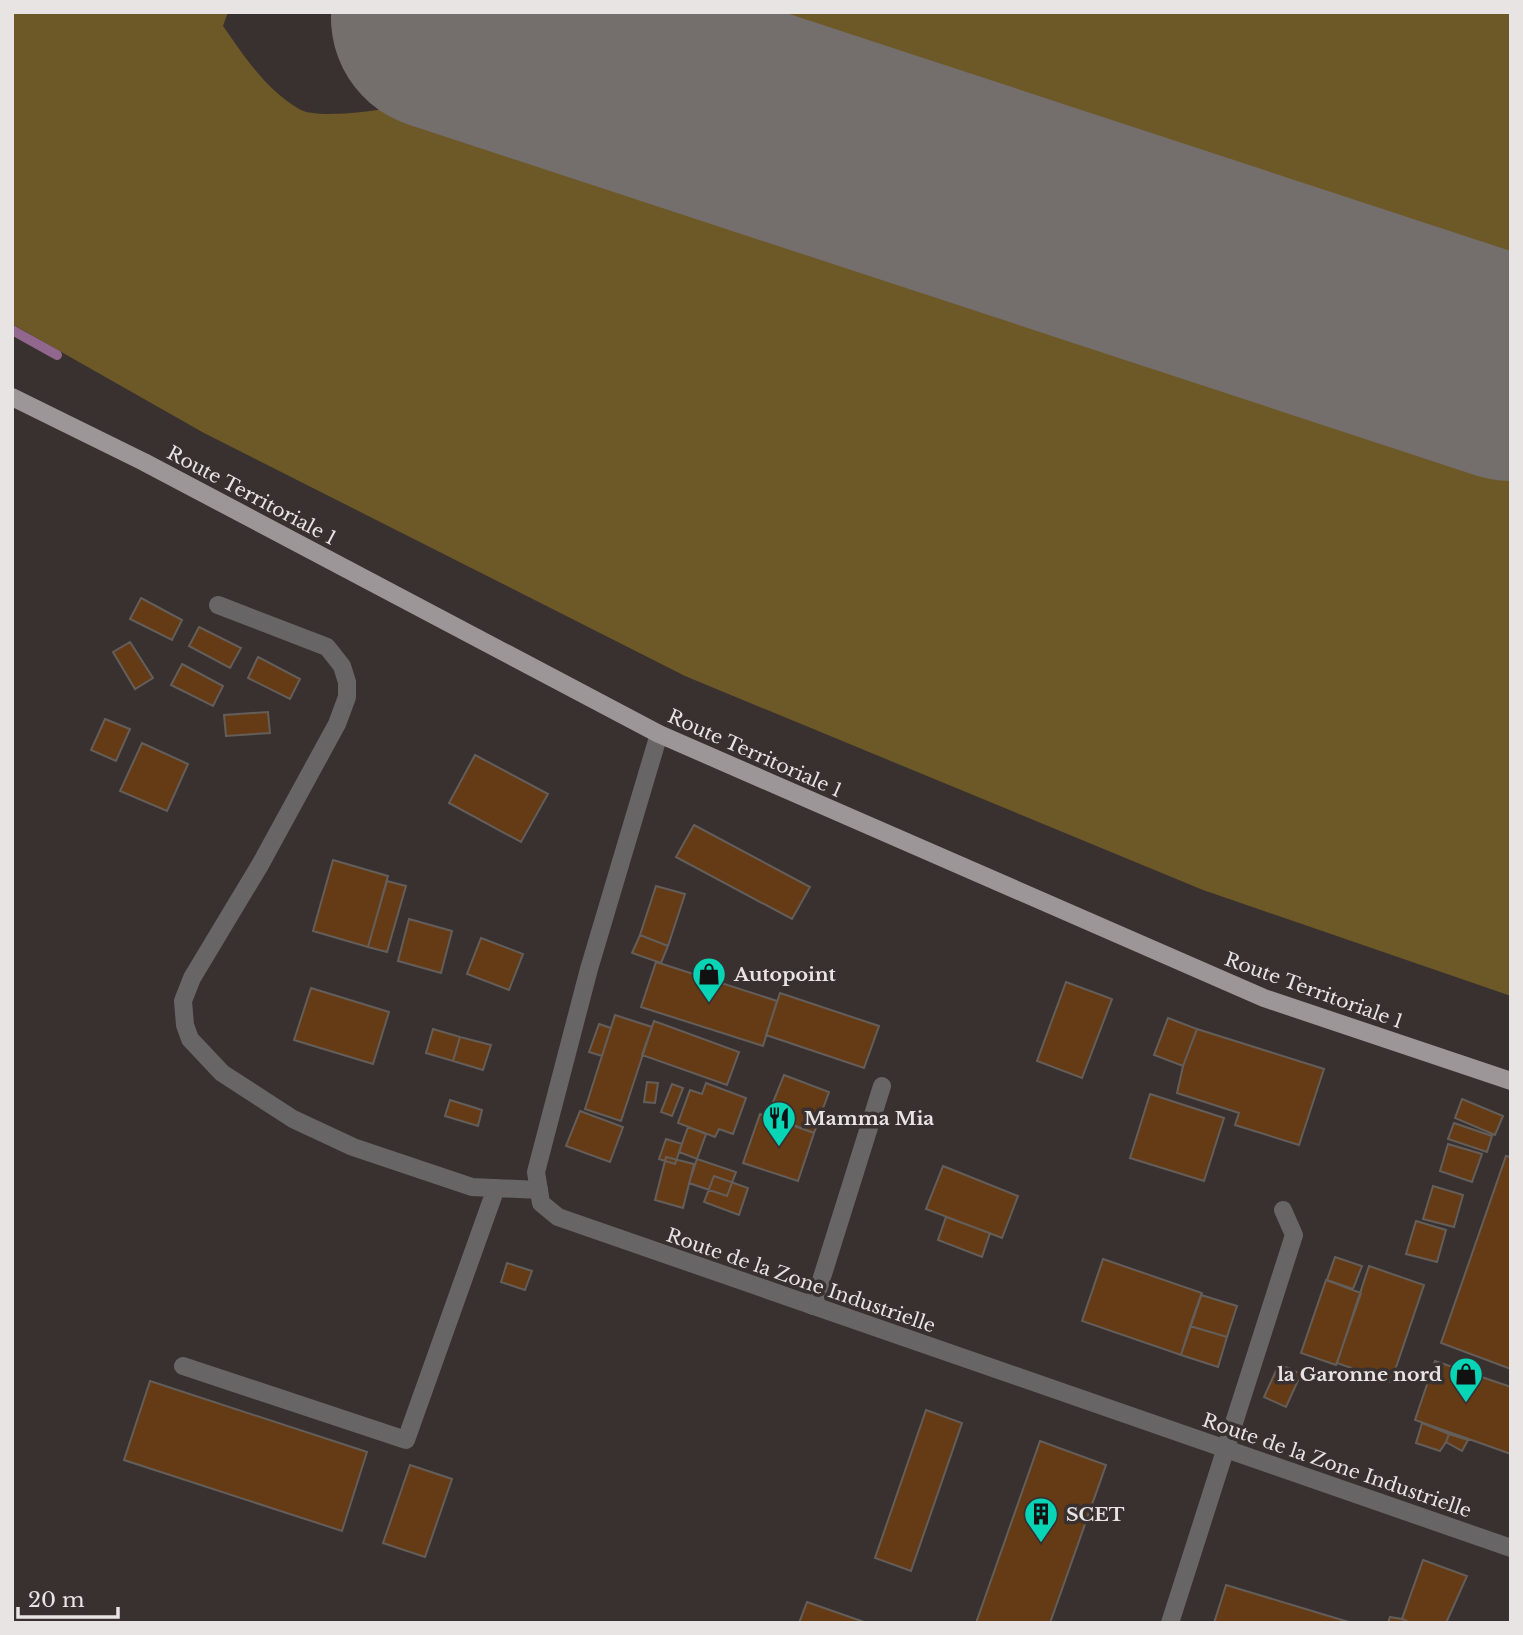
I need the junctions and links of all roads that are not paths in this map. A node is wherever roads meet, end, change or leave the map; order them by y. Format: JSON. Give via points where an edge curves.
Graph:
{"nodes":[{"id":1,"x":12,"y":397,"type":"edge"},
{"id":2,"x":218,"y":605,"type":"dead end"},
{"id":3,"x":659,"y":734,"type":"junction"},
{"id":4,"x":1511,"y":1080,"type":"edge"},
{"id":5,"x":882,"y":1086,"type":"dead end"},
{"id":6,"x":496,"y":1188,"type":"junction"},
{"id":7,"x":539,"y":1190,"type":"junction"},
{"id":8,"x":1283,"y":1210,"type":"dead end"},
{"id":9,"x":813,"y":1306,"type":"junction"},
{"id":10,"x":183,"y":1366,"type":"dead end"},
{"id":11,"x":1226,"y":1449,"type":"junction"},
{"id":12,"x":1511,"y":1548,"type":"edge"},
{"id":13,"x":1170,"y":1623,"type":"edge"}],
"edges":[{"from":1,"to":3,"type":"main road","name":"Route Territoriale 1"},
{"from":2,"to":6,"type":"street","via":[[327,647],[342,666],[347,697],[337,724],[260,865],[192,978],[183,1001],[190,1039],[222,1073],[293,1119],[353,1147],[472,1186]]},
{"from":3,"to":4,"type":"main road","name":"Route Territoriale 1","via":[[1264,998]]},
{"from":3,"to":7,"type":"street","via":[[589,969],[536,1172]]},
{"from":5,"to":9,"type":"street"},
{"from":6,"to":7,"type":"street"},
{"from":6,"to":10,"type":"street","via":[[406,1440]]},
{"from":7,"to":9,"type":"street","name":"Route de la Zone Industrielle","via":[[541,1203],[558,1217]]},
{"from":8,"to":11,"type":"street","via":[[1294,1235]]},
{"from":9,"to":11,"type":"street","name":"Route de la Zone Industrielle"},
{"from":11,"to":12,"type":"street","name":"Route de la Zone Industrielle"},
{"from":11,"to":13,"type":"street"}]}
